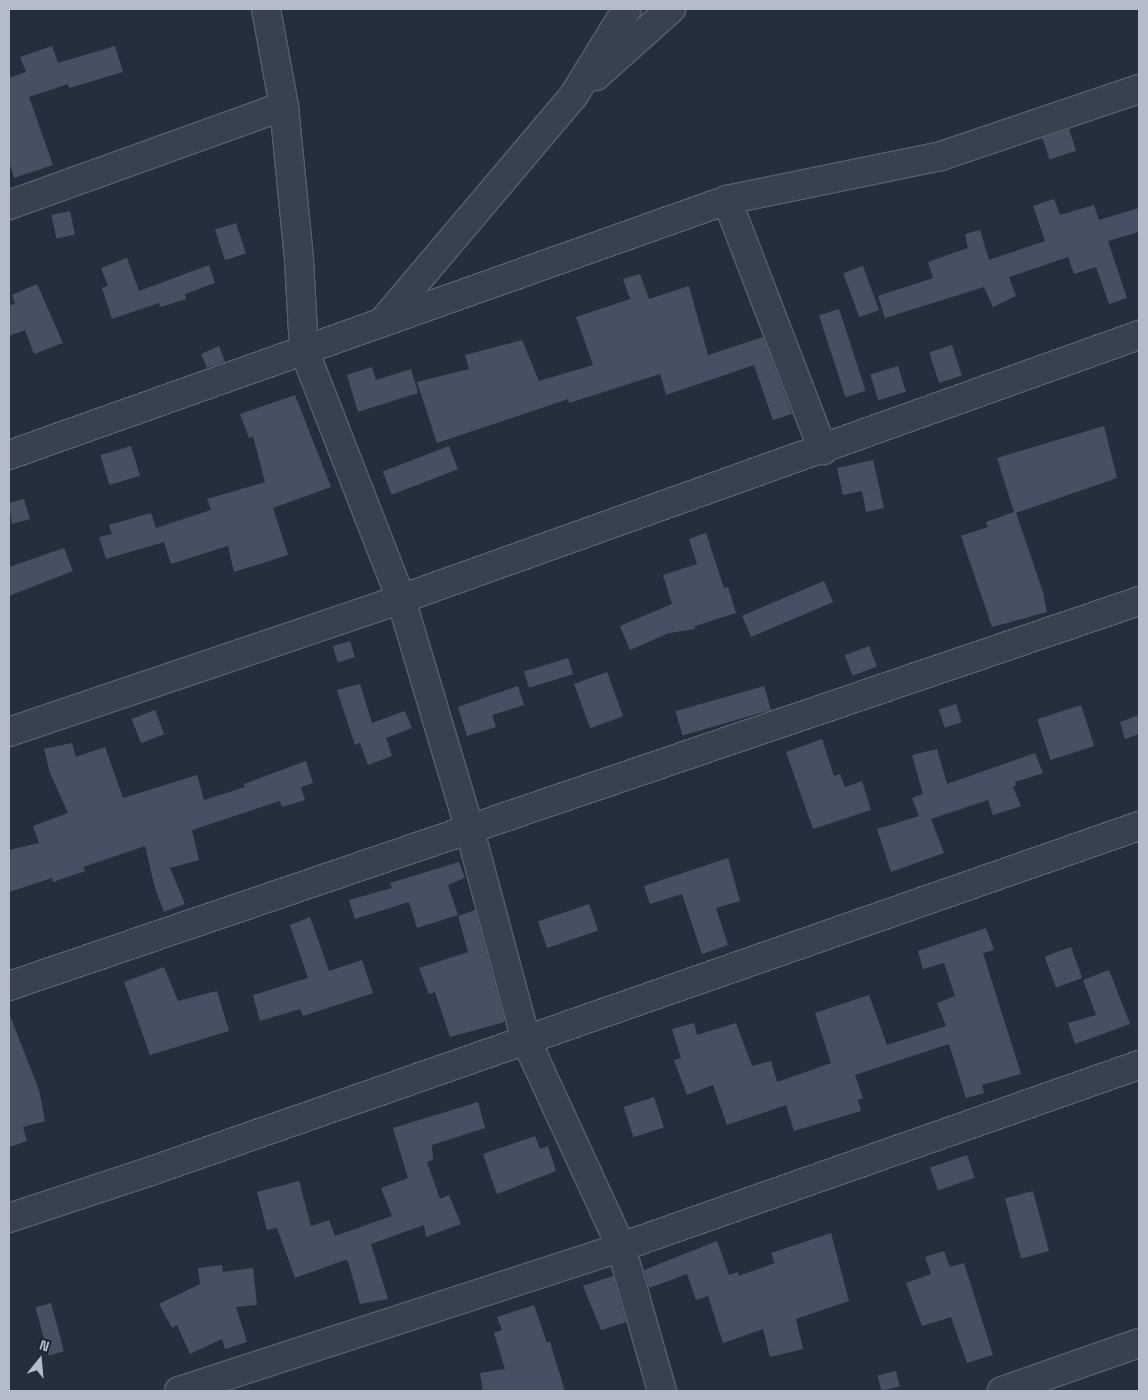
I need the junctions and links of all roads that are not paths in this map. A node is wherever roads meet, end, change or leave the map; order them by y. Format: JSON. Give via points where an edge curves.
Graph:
{"nodes":[{"id":1,"x":266,"y":9,"type":"edge"},
{"id":2,"x":627,"y":9,"type":"edge"},
{"id":3,"x":671,"y":9,"type":"edge"},
{"id":4,"x":1139,"y":89,"type":"edge"},
{"id":5,"x":574,"y":95,"type":"junction"},
{"id":6,"x":284,"y":106,"type":"junction"},
{"id":7,"x":727,"y":200,"type":"junction"},
{"id":8,"x":9,"y":205,"type":"edge"},
{"id":9,"x":383,"y":322,"type":"junction"},
{"id":10,"x":1139,"y":335,"type":"edge"},
{"id":11,"x":304,"y":350,"type":"junction"},
{"id":12,"x":823,"y":450,"type":"junction"},
{"id":13,"x":9,"y":455,"type":"edge"},
{"id":14,"x":401,"y":599,"type":"junction"},
{"id":15,"x":1139,"y":601,"type":"edge"},
{"id":16,"x":9,"y":732,"type":"edge"},
{"id":17,"x":1139,"y":826,"type":"edge"},
{"id":18,"x":470,"y":831,"type":"junction"},
{"id":19,"x":9,"y":986,"type":"edge"},
{"id":20,"x":526,"y":1040,"type":"junction"},
{"id":21,"x":1139,"y":1065,"type":"edge"},
{"id":22,"x":9,"y":1218,"type":"edge"},
{"id":23,"x":621,"y":1247,"type":"junction"},
{"id":24,"x":1139,"y":1343,"type":"edge"},
{"id":25,"x":180,"y":1391,"type":"edge"},
{"id":26,"x":662,"y":1391,"type":"edge"},
{"id":27,"x":1002,"y":1391,"type":"edge"}],
"edges":[{"from":1,"to":6,"type":"street"},
{"from":2,"to":5,"type":"street"},
{"from":3,"to":5,"type":"street"},
{"from":4,"to":7,"type":"street","via":[[941,156]]},
{"from":5,"to":9,"type":"street"},
{"from":6,"to":8,"type":"street"},
{"from":6,"to":11,"type":"street","via":[[300,260]]},
{"from":7,"to":9,"type":"street"},
{"from":7,"to":12,"type":"street"},
{"from":9,"to":11,"type":"street"},
{"from":10,"to":12,"type":"street"},
{"from":11,"to":13,"type":"street"},
{"from":11,"to":14,"type":"street"},
{"from":12,"to":14,"type":"street"},
{"from":14,"to":16,"type":"street"},
{"from":14,"to":18,"type":"street"},
{"from":15,"to":18,"type":"street"},
{"from":17,"to":20,"type":"street"},
{"from":18,"to":19,"type":"street"},
{"from":18,"to":20,"type":"street"},
{"from":20,"to":22,"type":"street"},
{"from":20,"to":23,"type":"street"},
{"from":21,"to":23,"type":"street"},
{"from":23,"to":25,"type":"street"},
{"from":23,"to":26,"type":"street"},
{"from":24,"to":27,"type":"street"}]}
